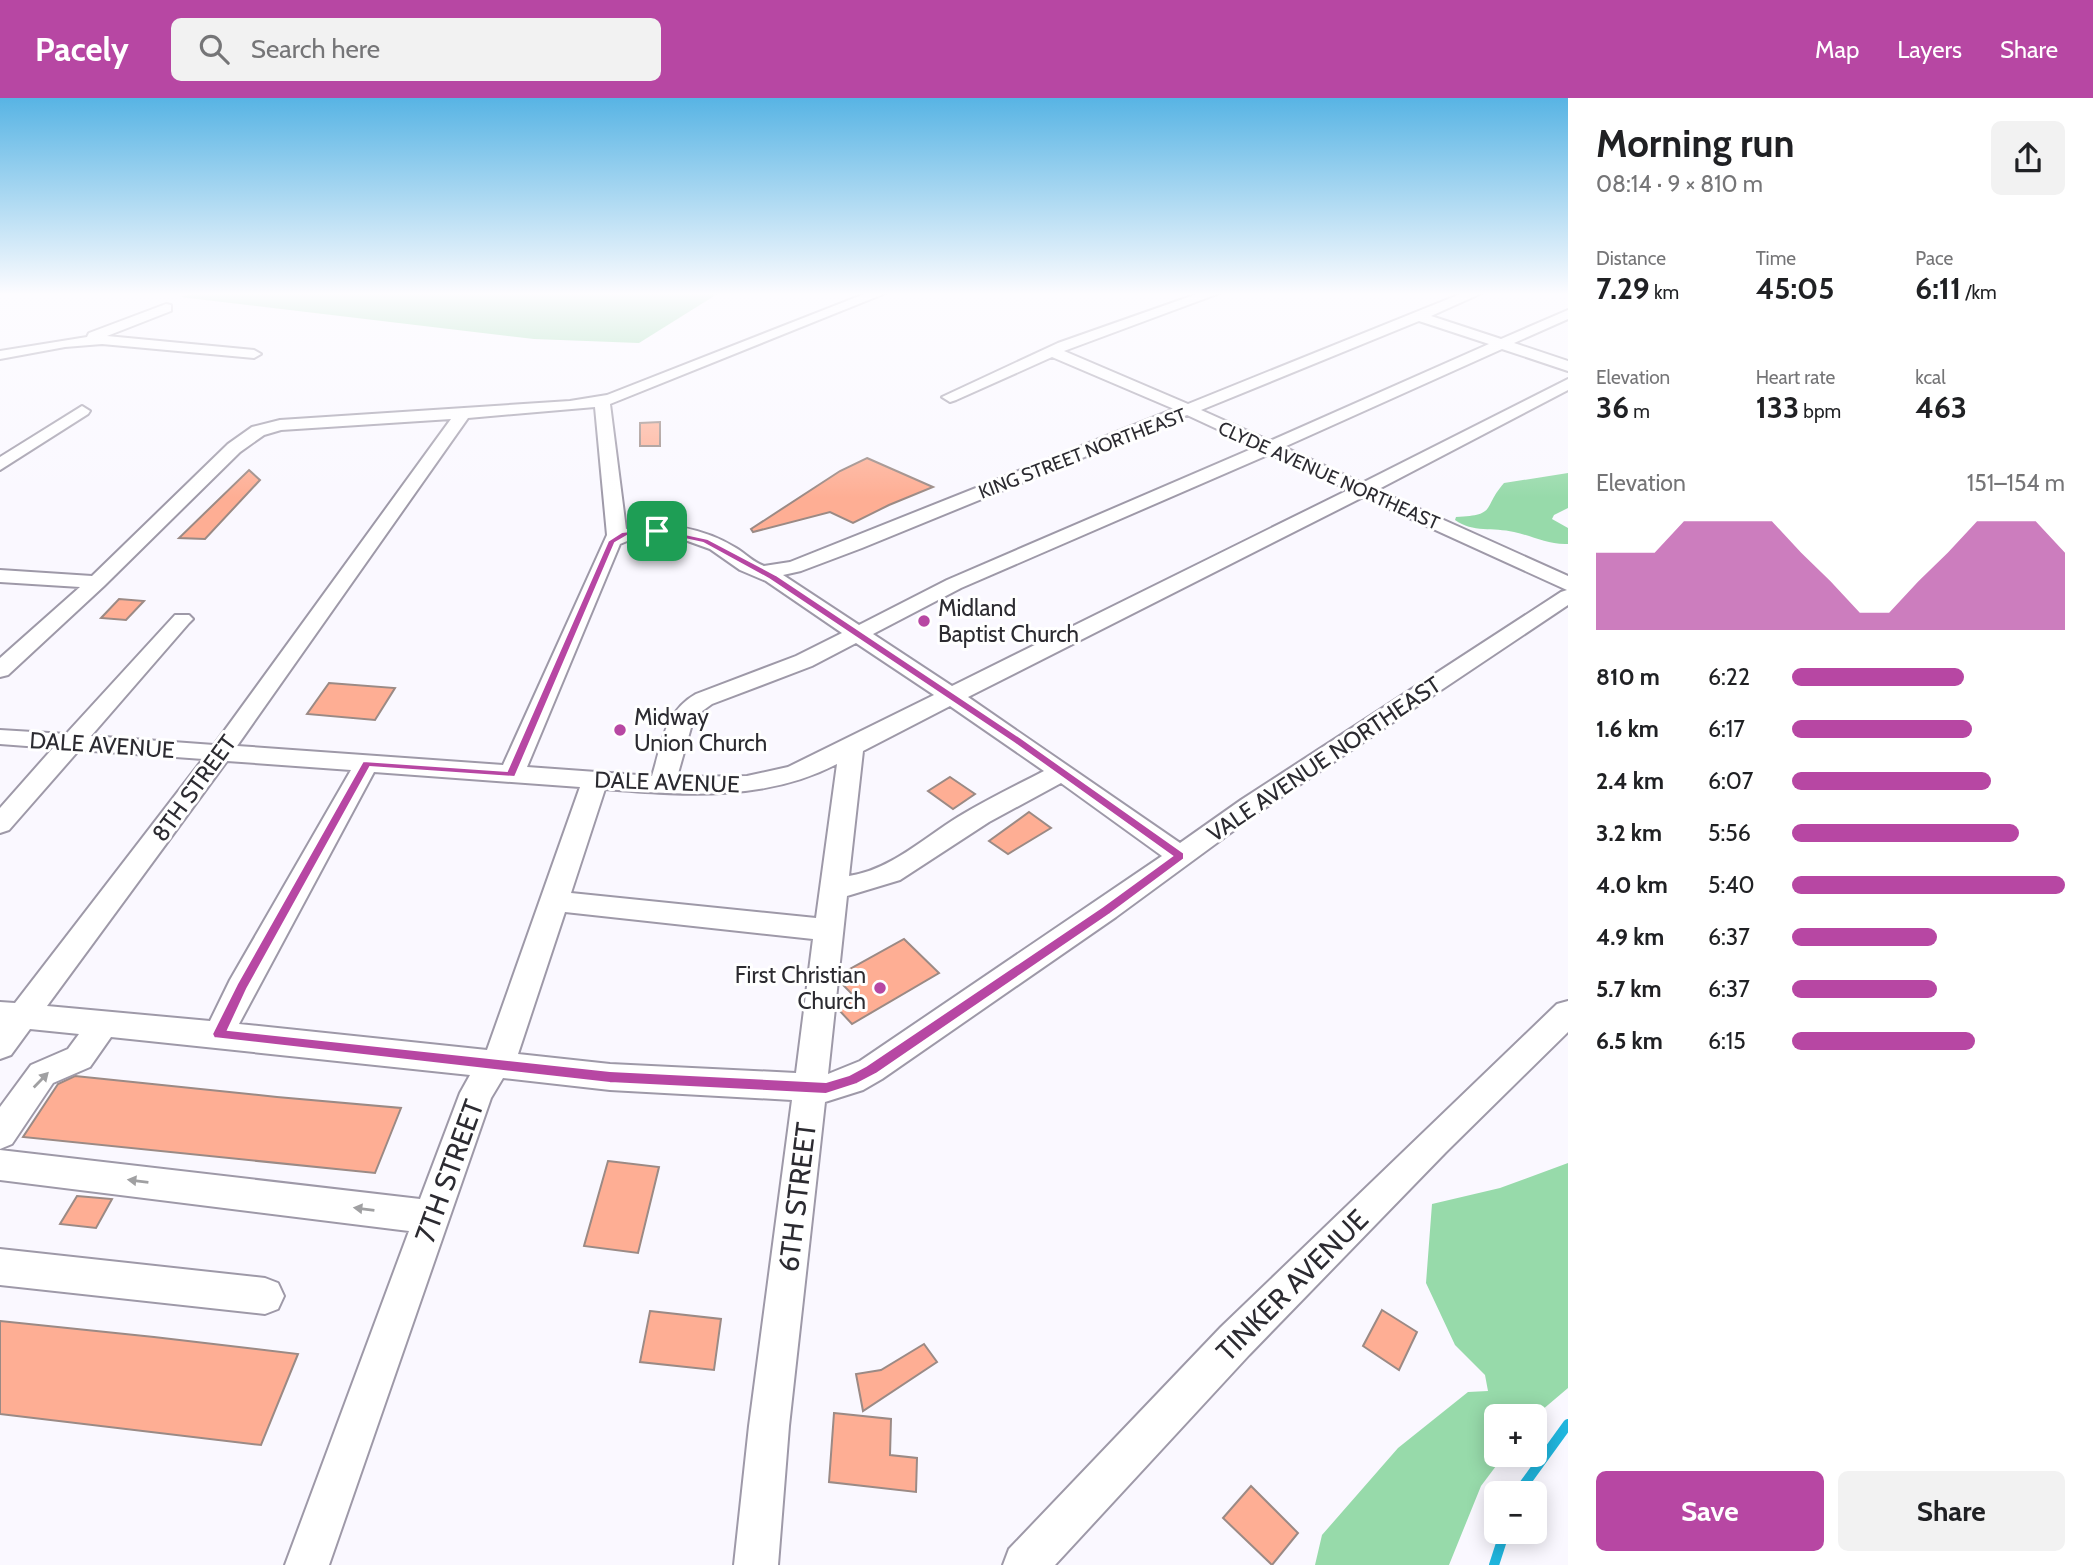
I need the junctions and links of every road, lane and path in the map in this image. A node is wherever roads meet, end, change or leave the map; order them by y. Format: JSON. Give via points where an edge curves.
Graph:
{"nodes":[{"id":1,"x":24,"y":361,"type":"edge"},
{"id":2,"x":709,"y":361,"type":"edge"},
{"id":3,"x":1028,"y":361,"type":"edge"},
{"id":4,"x":1075,"y":361,"type":"edge"},
{"id":5,"x":1308,"y":361,"type":"edge"},
{"id":6,"x":1462,"y":361,"type":"edge"},
{"id":7,"x":0,"y":370,"type":"edge"},
{"id":8,"x":1568,"y":384,"type":"edge"},
{"id":9,"x":950,"y":397,"type":"dead end"},
{"id":10,"x":601,"y":401,"type":"junction"},
{"id":11,"x":82,"y":411,"type":"dead end"},
{"id":12,"x":1188,"y":411,"type":"junction"},
{"id":13,"x":464,"y":412,"type":"junction"},
{"id":14,"x":1268,"y":447,"type":"junction"},
{"id":15,"x":0,"y":465,"type":"edge"},
{"id":16,"x":610,"y":479,"type":"joint"},
{"id":17,"x":1362,"y":489,"type":"junction"},
{"id":18,"x":617,"y":537,"type":"junction"},
{"id":19,"x":764,"y":572,"type":"junction"},
{"id":20,"x":0,"y":576,"type":"edge"},
{"id":21,"x":97,"y":582,"type":"junction"},
{"id":22,"x":1568,"y":584,"type":"edge"},
{"id":23,"x":1568,"y":596,"type":"edge"},
{"id":24,"x":183,"y":619,"type":"dead end"},
{"id":25,"x":858,"y":634,"type":"junction"},
{"id":26,"x":0,"y":670,"type":"edge"},
{"id":27,"x":950,"y":696,"type":"junction"},
{"id":28,"x":0,"y":737,"type":"edge"},
{"id":29,"x":72,"y":742,"type":"junction"},
{"id":30,"x":851,"y":747,"type":"junction"},
{"id":31,"x":219,"y":753,"type":"junction"},
{"id":32,"x":367,"y":763,"type":"junction"},
{"id":33,"x":1063,"y":772,"type":"junction"},
{"id":34,"x":511,"y":775,"type":"junction"},
{"id":35,"x":595,"y":780,"type":"junction"},
{"id":36,"x":662,"y":785,"type":"junction"},
{"id":37,"x":0,"y":824,"type":"edge"},
{"id":38,"x":1180,"y":856,"type":"junction"},
{"id":39,"x":835,"y":888,"type":"junction"},
{"id":40,"x":554,"y":901,"type":"junction"},
{"id":41,"x":830,"y":930,"type":"junction"},
{"id":42,"x":1568,"y":1013,"type":"edge"},
{"id":43,"x":11,"y":1016,"type":"edge"},
{"id":44,"x":103,"y":1024,"type":"junction"},
{"id":45,"x":219,"y":1034,"type":"junction"},
{"id":46,"x":0,"y":1046,"type":"edge"},
{"id":47,"x":497,"y":1064,"type":"junction"},
{"id":48,"x":811,"y":1087,"type":"junction"},
{"id":49,"x":0,"y":1134,"type":"edge"},
{"id":50,"x":0,"y":1165,"type":"edge"},
{"id":51,"x":431,"y":1217,"type":"junction"},
{"id":52,"x":0,"y":1267,"type":"edge"},
{"id":53,"x":265,"y":1296,"type":"dead end"},
{"id":54,"x":307,"y":1565,"type":"edge"},
{"id":55,"x":756,"y":1565,"type":"edge"},
{"id":56,"x":1025,"y":1565,"type":"edge"}],
"edges":[{"from":1,"to":7,"type":"street"},
{"from":2,"to":10,"type":"street"},
{"from":3,"to":9,"type":"street"},
{"from":4,"to":12,"type":"street","name":"CLYDE AVENUE NORTHEAST"},
{"from":5,"to":12,"type":"street","name":"KING STREET NORTHEAST"},
{"from":6,"to":14,"type":"street"},
{"from":8,"to":17,"type":"street","name":"DALE AVENUE"},
{"from":10,"to":13,"type":"street"},
{"from":10,"to":16,"type":"street"},
{"from":11,"to":15,"type":"street"},
{"from":12,"to":14,"type":"street","name":"CLYDE AVENUE NORTHEAST"},
{"from":12,"to":19,"type":"street","name":"KING STREET NORTHEAST","via":[[855,544],[794,567]]},
{"from":13,"to":21,"type":"street","via":[[269,427],[250,435]]},
{"from":13,"to":31,"type":"street","name":"8TH STREET"},
{"from":14,"to":17,"type":"street","name":"CLYDE AVENUE NORTHEAST"},
{"from":14,"to":25,"type":"street","via":[[954,584]]},
{"from":16,"to":18,"type":"street"},
{"from":17,"to":22,"type":"street","name":"CLYDE AVENUE NORTHEAST"},
{"from":17,"to":27,"type":"street","name":"DALE AVENUE"},
{"from":18,"to":19,"type":"street","via":[[657,531],[692,536]]},
{"from":18,"to":34,"type":"street","via":[[594,580]]},
{"from":19,"to":25,"type":"street"},
{"from":20,"to":21,"type":"street"},
{"from":21,"to":26,"type":"street"},
{"from":23,"to":38,"type":"street","name":"VALE AVENUE NORTHEAST"},
{"from":24,"to":29,"type":"street"},
{"from":25,"to":27,"type":"street"},
{"from":25,"to":36,"type":"street","via":[[690,707],[674,737]]},
{"from":27,"to":30,"type":"street","name":"DALE AVENUE"},
{"from":27,"to":33,"type":"street"},
{"from":28,"to":29,"type":"street","name":"DALE AVENUE"},
{"from":29,"to":31,"type":"street","name":"DALE AVENUE"},
{"from":29,"to":37,"type":"street"},
{"from":30,"to":36,"type":"street","name":"DALE AVENUE","via":[[773,780],[716,788]]},
{"from":30,"to":39,"type":"street","name":"6TH STREET"},
{"from":31,"to":32,"type":"street","name":"DALE AVENUE"},
{"from":31,"to":43,"type":"street","name":"8TH STREET"},
{"from":32,"to":34,"type":"street","name":"DALE AVENUE"},
{"from":32,"to":45,"type":"street"},
{"from":33,"to":38,"type":"street"},
{"from":33,"to":39,"type":"street","via":[[965,824],[897,871],[856,886]]},
{"from":34,"to":35,"type":"street","name":"DALE AVENUE"},
{"from":35,"to":36,"type":"street","name":"DALE AVENUE"},
{"from":35,"to":40,"type":"street","name":"7TH STREET"},
{"from":38,"to":48,"type":"street","name":"VALE AVENUE NORTHEAST","via":[[871,1070],[826,1088]]},
{"from":39,"to":41,"type":"street","name":"6TH STREET"},
{"from":40,"to":41,"type":"street"},
{"from":40,"to":47,"type":"street","name":"7TH STREET"},
{"from":41,"to":48,"type":"street","name":"6TH STREET"},
{"from":42,"to":56,"type":"street","name":"TINKER AVENUE","via":[[1235,1341]]},
{"from":43,"to":44,"type":"street","name":"VALE AVENUE NORTHEAST"},
{"from":43,"to":46,"type":"street","name":"8TH STREET"},
{"from":44,"to":45,"type":"street","name":"VALE AVENUE NORTHEAST"},
{"from":49,"to":44,"type":"street","one_way":true,"via":[[42,1074],[79,1058]]},
{"from":45,"to":47,"type":"street","name":"VALE AVENUE NORTHEAST"},
{"from":47,"to":48,"type":"street","name":"VALE AVENUE NORTHEAST","via":[[610,1077]]},
{"from":47,"to":51,"type":"street","name":"7TH STREET","via":[[476,1093]]},
{"from":48,"to":55,"type":"street","name":"6TH STREET"},
{"from":51,"to":50,"type":"street","one_way":true},
{"from":51,"to":54,"type":"street","name":"7TH STREET"},
{"from":52,"to":53,"type":"street"}]}
